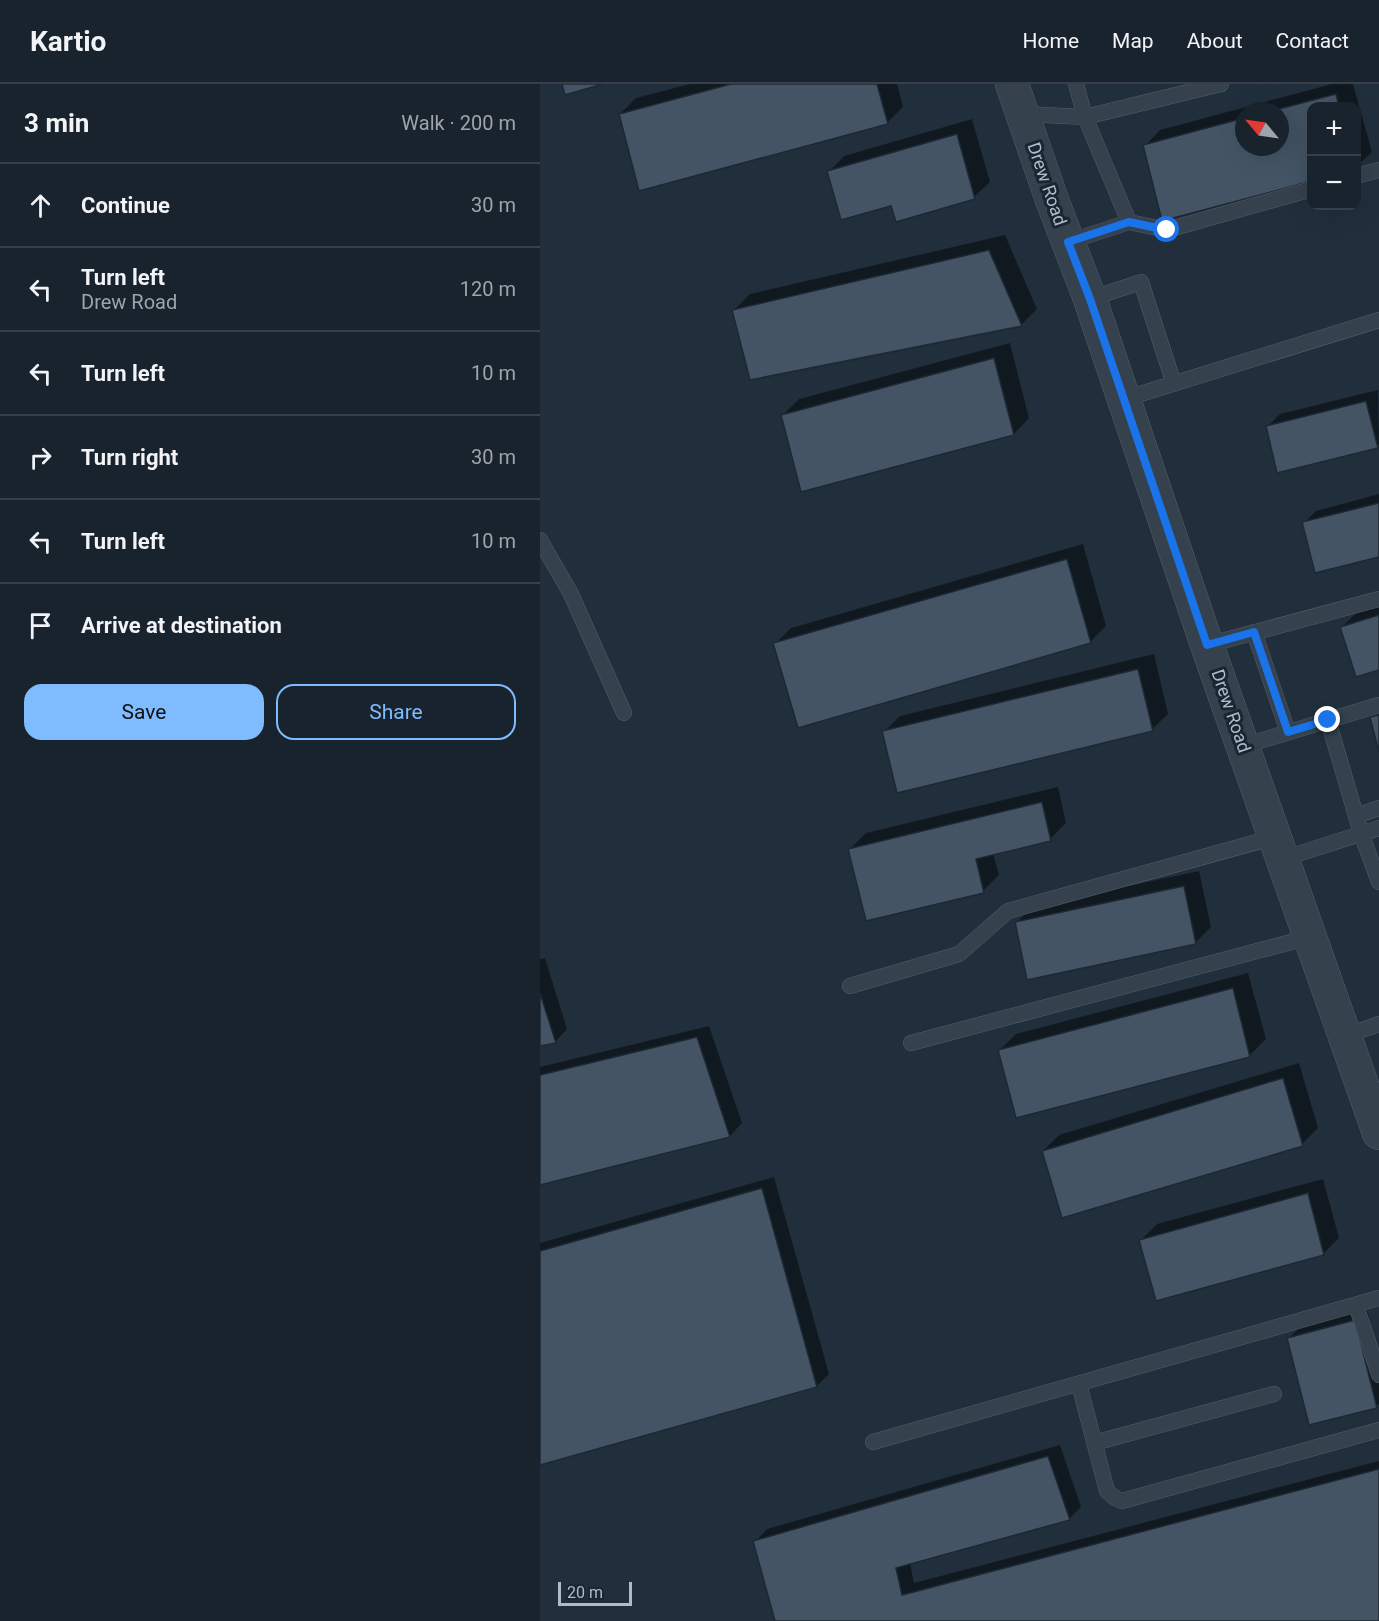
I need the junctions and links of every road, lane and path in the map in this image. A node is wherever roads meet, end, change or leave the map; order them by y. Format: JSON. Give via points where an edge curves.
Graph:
{"nodes":[{"id":1,"x":1076,"y":84,"type":"edge"},
{"id":2,"x":1221,"y":84,"type":"edge"},
{"id":3,"x":1018,"y":99,"type":"edge"},
{"id":4,"x":1085,"y":117,"type":"junction"},
{"id":5,"x":1379,"y":170,"type":"edge"},
{"id":6,"x":1361,"y":175,"type":"edge"},
{"id":7,"x":1307,"y":190,"type":"edge"},
{"id":8,"x":1129,"y":222,"type":"junction"},
{"id":9,"x":1068,"y":242,"type":"junction"},
{"id":10,"x":1090,"y":299,"type":"junction"},
{"id":11,"x":1379,"y":320,"type":"edge"},
{"id":12,"x":1174,"y":384,"type":"junction"},
{"id":13,"x":1124,"y":399,"type":"junction"},
{"id":14,"x":540,"y":540,"type":"edge"},
{"id":15,"x":1379,"y":599,"type":"edge"},
{"id":16,"x":1254,"y":632,"type":"junction"},
{"id":17,"x":1207,"y":645,"type":"junction"},
{"id":18,"x":1379,"y":705,"type":"edge"},
{"id":19,"x":624,"y":713,"type":"dead end"},
{"id":20,"x":1328,"y":720,"type":"junction"},
{"id":21,"x":1288,"y":732,"type":"junction"},
{"id":22,"x":1243,"y":746,"type":"junction"},
{"id":23,"x":1379,"y":808,"type":"edge"},
{"id":24,"x":1356,"y":816,"type":"junction"},
{"id":25,"x":1379,"y":828,"type":"edge"},
{"id":26,"x":1361,"y":833,"type":"junction"},
{"id":27,"x":1279,"y":848,"type":"junction"},
{"id":28,"x":1379,"y":882,"type":"edge"},
{"id":29,"x":1310,"y":937,"type":"junction"},
{"id":30,"x":850,"y":986,"type":"dead end"},
{"id":31,"x":1379,"y":1024,"type":"edge"},
{"id":32,"x":1345,"y":1036,"type":"junction"},
{"id":33,"x":911,"y":1043,"type":"dead end"},
{"id":34,"x":1379,"y":1133,"type":"edge"},
{"id":35,"x":1379,"y":1298,"type":"edge"},
{"id":36,"x":1356,"y":1305,"type":"junction"},
{"id":37,"x":1379,"y":1376,"type":"edge"},
{"id":38,"x":1079,"y":1384,"type":"junction"},
{"id":39,"x":1274,"y":1394,"type":"dead end"},
{"id":40,"x":1379,"y":1430,"type":"edge"},
{"id":41,"x":873,"y":1442,"type":"dead end"},
{"id":42,"x":1094,"y":1443,"type":"junction"}],
"edges":[{"from":1,"to":4,"type":"lane"},
{"from":2,"to":4,"type":"lane"},
{"from":3,"to":4,"type":"lane"},
{"from":3,"to":9,"type":"street","name":"Drew Road"},
{"from":4,"to":8,"type":"lane"},
{"from":5,"to":6,"type":"lane"},
{"from":7,"to":8,"type":"lane","via":[[1167,230]]},
{"from":8,"to":9,"type":"lane"},
{"from":9,"to":10,"type":"street","name":"Drew Road"},
{"from":10,"to":12,"type":"lane","via":[[1141,282]]},
{"from":10,"to":13,"type":"street","name":"Drew Road"},
{"from":11,"to":12,"type":"lane"},
{"from":12,"to":13,"type":"lane"},
{"from":13,"to":17,"type":"street","name":"Drew Road"},
{"from":14,"to":19,"type":"lane","via":[[571,594]]},
{"from":15,"to":16,"type":"lane"},
{"from":16,"to":17,"type":"lane"},
{"from":16,"to":21,"type":"lane"},
{"from":17,"to":22,"type":"street","name":"Drew Road"},
{"from":18,"to":20,"type":"lane"},
{"from":20,"to":21,"type":"lane"},
{"from":20,"to":24,"type":"lane"},
{"from":21,"to":22,"type":"lane"},
{"from":22,"to":27,"type":"street","name":"Drew Road"},
{"from":23,"to":24,"type":"lane"},
{"from":24,"to":26,"type":"lane"},
{"from":25,"to":26,"type":"lane"},
{"from":26,"to":27,"type":"lane"},
{"from":26,"to":28,"type":"lane"},
{"from":27,"to":29,"type":"street","name":"Drew Road"},
{"from":27,"to":30,"type":"lane","via":[[1008,911],[959,954]]},
{"from":29,"to":32,"type":"street","name":"Drew Road"},
{"from":29,"to":33,"type":"lane"},
{"from":31,"to":32,"type":"lane"},
{"from":32,"to":34,"type":"street","name":"Drew Road"},
{"from":35,"to":36,"type":"lane"},
{"from":36,"to":37,"type":"lane"},
{"from":36,"to":38,"type":"lane"},
{"from":38,"to":41,"type":"lane"},
{"from":38,"to":42,"type":"lane"},
{"from":39,"to":42,"type":"lane"},
{"from":40,"to":42,"type":"lane","via":[[1122,1501],[1107,1491]]}]}
